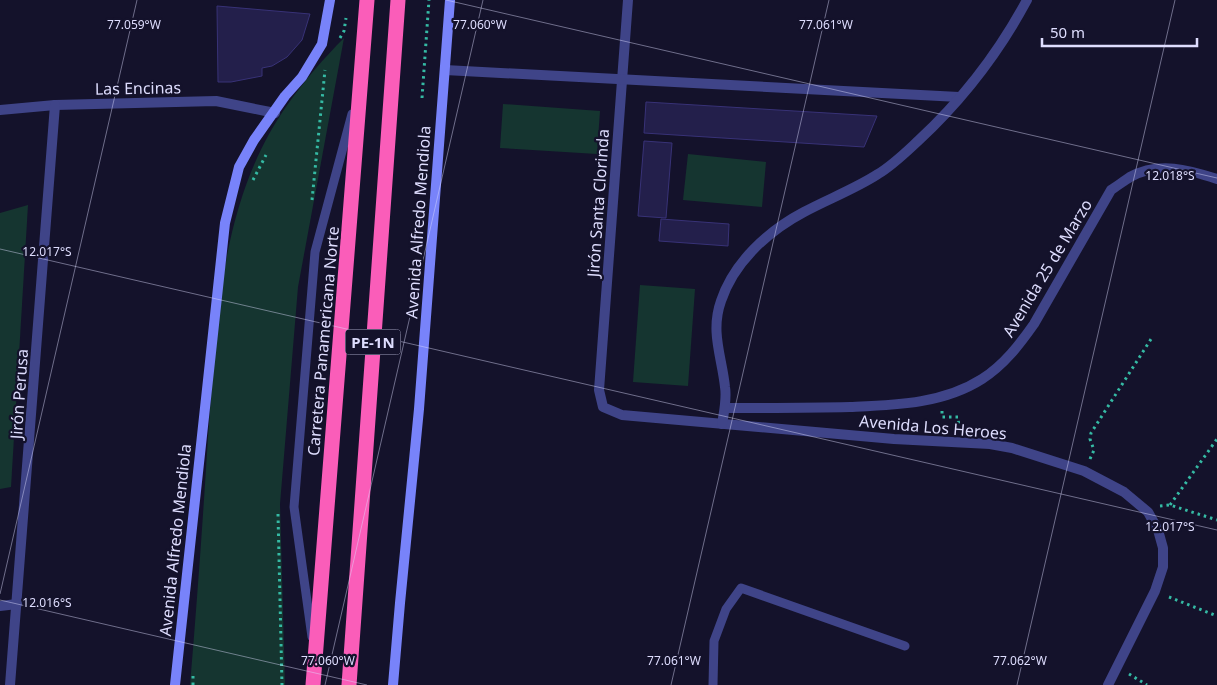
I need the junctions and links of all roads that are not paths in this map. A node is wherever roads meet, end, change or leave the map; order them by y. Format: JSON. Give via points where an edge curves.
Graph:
{"nodes":[{"id":1,"x":367,"y":0,"type":"edge"},
{"id":2,"x":398,"y":0,"type":"edge"},
{"id":3,"x":450,"y":0,"type":"edge"},
{"id":4,"x":628,"y":0,"type":"edge"},
{"id":5,"x":1027,"y":0,"type":"edge"},
{"id":6,"x":330,"y":3,"type":"edge"},
{"id":7,"x":445,"y":70,"type":"junction"},
{"id":8,"x":623,"y":78,"type":"junction"},
{"id":9,"x":361,"y":83,"type":"junction"},
{"id":10,"x":959,"y":97,"type":"junction"},
{"id":11,"x":56,"y":105,"type":"junction"},
{"id":12,"x":0,"y":110,"type":"edge"},
{"id":13,"x":275,"y":113,"type":"junction"},
{"id":14,"x":1217,"y":179,"type":"edge"},
{"id":15,"x":603,"y":407,"type":"joint"},
{"id":16,"x":725,"y":408,"type":"junction"},
{"id":17,"x":722,"y":424,"type":"junction"},
{"id":18,"x":16,"y":604,"type":"junction"},
{"id":19,"x":0,"y":606,"type":"edge"},
{"id":20,"x":905,"y":646,"type":"dead end"},
{"id":21,"x":315,"y":660,"type":"junction"},
{"id":22,"x":10,"y":685,"type":"edge"},
{"id":23,"x":175,"y":685,"type":"edge"},
{"id":24,"x":313,"y":685,"type":"edge"},
{"id":25,"x":349,"y":685,"type":"edge"},
{"id":26,"x":393,"y":685,"type":"edge"},
{"id":27,"x":713,"y":685,"type":"edge"},
{"id":28,"x":1108,"y":685,"type":"edge"}],
"edges":[{"from":1,"to":9,"type":"highway","name":"Carretera Panamericana Norte","number":"PE-1N"},
{"from":2,"to":25,"type":"highway","number":"PE-1N"},
{"from":3,"to":7,"type":"main road","name":"Avenida Alfredo Mendiola"},
{"from":4,"to":8,"type":"street","name":"Jirón Santa Clorinda"},
{"from":5,"to":10,"type":"street","via":[[991,58]]},
{"from":6,"to":13,"type":"main road","name":"Avenida Alfredo Mendiola","via":[[322,44],[302,78]]},
{"from":7,"to":8,"type":"street"},
{"from":7,"to":26,"type":"main road","name":"Avenida Alfredo Mendiola"},
{"from":8,"to":10,"type":"street"},
{"from":8,"to":15,"type":"street","name":"Jirón Santa Clorinda","via":[[599,390]]},
{"from":9,"to":21,"type":"highway","name":"Carretera Panamericana Norte","number":"PE-1N"},
{"from":9,"to":21,"type":"lane","via":[[315,252],[294,506]]},
{"from":10,"to":16,"type":"street","via":[[934,126],[878,174],[803,212],[770,233],[747,257],[720,302],[716,324],[726,388]]},
{"from":11,"to":12,"type":"street","name":"Las Encinas"},
{"from":11,"to":13,"type":"street","name":"Las Encinas","via":[[216,101]]},
{"from":11,"to":18,"type":"street","name":"Jirón Perusa"},
{"from":13,"to":23,"type":"main road","name":"Avenida Alfredo Mendiola","via":[[239,167],[225,224]]},
{"from":14,"to":16,"type":"street","name":"Avenida 25 de Marzo","via":[[1188,170],[1163,168],[1132,176],[1111,190],[1034,324],[1003,361],[984,378],[967,387],[910,403],[798,409]]},
{"from":15,"to":17,"type":"street","name":"Avenida Los Heroes","via":[[622,415]]},
{"from":16,"to":17,"type":"street"},
{"from":17,"to":28,"type":"street","name":"Avenida Los Heroes","via":[[990,444],[1084,471],[1124,492],[1148,512],[1158,530],[1163,548],[1163,567],[1155,591]]},
{"from":18,"to":19,"type":"street"},
{"from":18,"to":22,"type":"street","name":"Jirón Perusa"},
{"from":20,"to":27,"type":"lane","via":[[740,588],[726,610],[714,641]]},
{"from":21,"to":24,"type":"highway","name":"Carretera Panamericana Norte","number":"PE-1N"}]}
